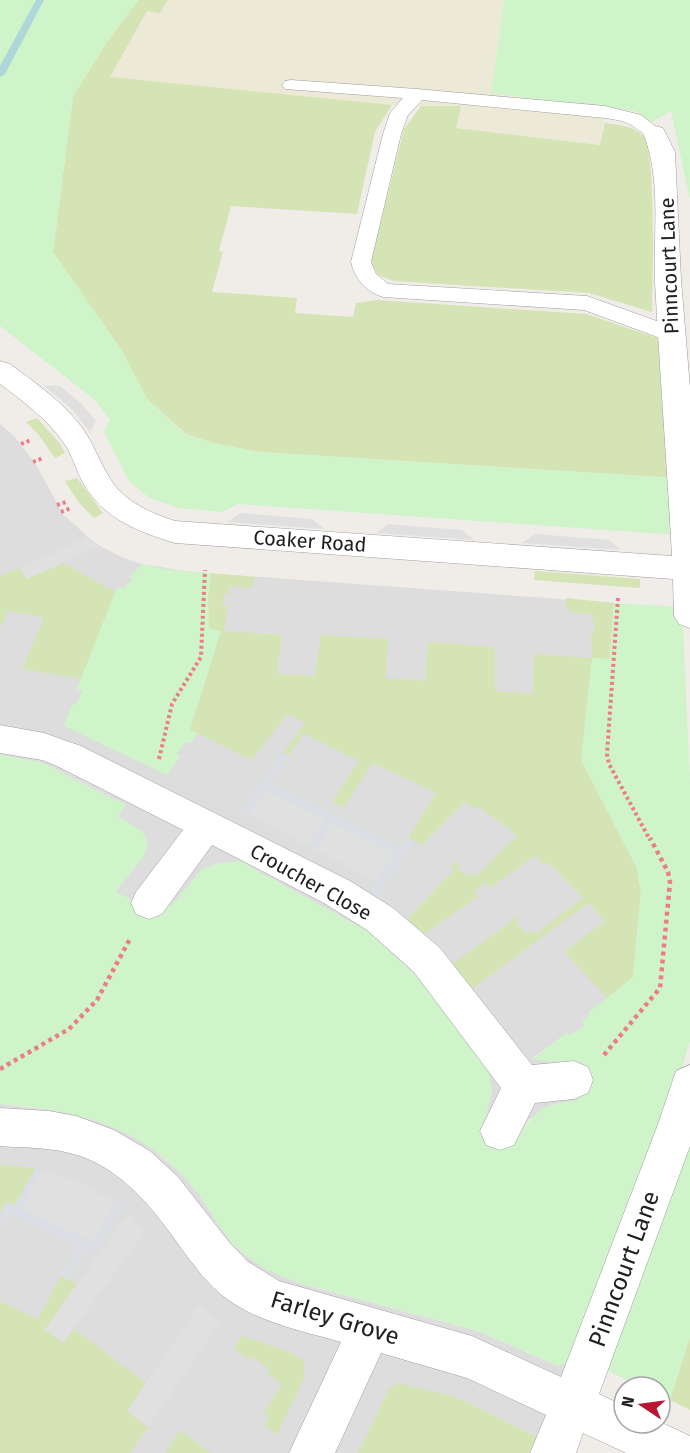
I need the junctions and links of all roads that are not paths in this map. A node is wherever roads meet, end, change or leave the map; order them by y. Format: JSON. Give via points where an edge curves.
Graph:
{"nodes":[{"id":1,"x":291,"y":86,"type":"dead end"},
{"id":2,"x":417,"y":94,"type":"junction"},
{"id":3,"x":655,"y":133,"type":"joint"},
{"id":4,"x":671,"y":334,"type":"junction"},
{"id":5,"x":0,"y":370,"type":"edge"},
{"id":6,"x":689,"y":569,"type":"edge"},
{"id":7,"x":690,"y":616,"type":"edge"},
{"id":8,"x":0,"y":739,"type":"edge"},
{"id":9,"x":206,"y":826,"type":"junction"},
{"id":10,"x":149,"y":903,"type":"road end"},
{"id":11,"x":574,"y":1080,"type":"road end"},
{"id":12,"x":690,"y":1084,"type":"edge"},
{"id":13,"x":523,"y":1085,"type":"junction"},
{"id":14,"x":0,"y":1127,"type":"edge"},
{"id":15,"x":500,"y":1131,"type":"dead end"},
{"id":16,"x":370,"y":1329,"type":"junction"},
{"id":17,"x":573,"y":1404,"type":"junction"},
{"id":18,"x":665,"y":1451,"type":"edge"},
{"id":19,"x":312,"y":1453,"type":"edge"},
{"id":20,"x":553,"y":1453,"type":"edge"}],
"edges":[{"from":1,"to":2,"type":"lane"},
{"from":2,"to":3,"type":"lane","via":[[605,112],[634,119]]},
{"from":2,"to":4,"type":"lane","via":[[399,113],[392,134],[361,262],[363,274],[370,282],[383,290],[587,303]]},
{"from":3,"to":4,"type":"street","name":"Pinncourt Lane","via":[[663,152]]},
{"from":4,"to":6,"type":"street","name":"Pinncourt Lane"},
{"from":5,"to":6,"type":"street","name":"Coaker Road","via":[[62,422],[109,498],[137,519],[154,526],[175,532]]},
{"from":6,"to":7,"type":"street","name":"Pinncourt Lane"},
{"from":8,"to":9,"type":"street","name":"Croucher Close","via":[[58,751]]},
{"from":9,"to":10,"type":"street"},
{"from":9,"to":13,"type":"street","name":"Croucher Close","via":[[337,892],[400,935],[427,960]]},
{"from":11,"to":13,"type":"street"},
{"from":12,"to":17,"type":"street","name":"Pinncourt Lane"},
{"from":13,"to":15,"type":"street"},
{"from":14,"to":16,"type":"street","name":"Farley Grove","via":[[49,1130],[100,1144],[135,1165],[164,1191],[214,1257],[242,1284],[270,1300]]},
{"from":16,"to":17,"type":"street","name":"Farley Grove","via":[[472,1358]]},
{"from":16,"to":19,"type":"street"},
{"from":17,"to":18,"type":"street","name":"Farley Grove"},
{"from":17,"to":20,"type":"street","name":"Pinncourt Lane"}]}
